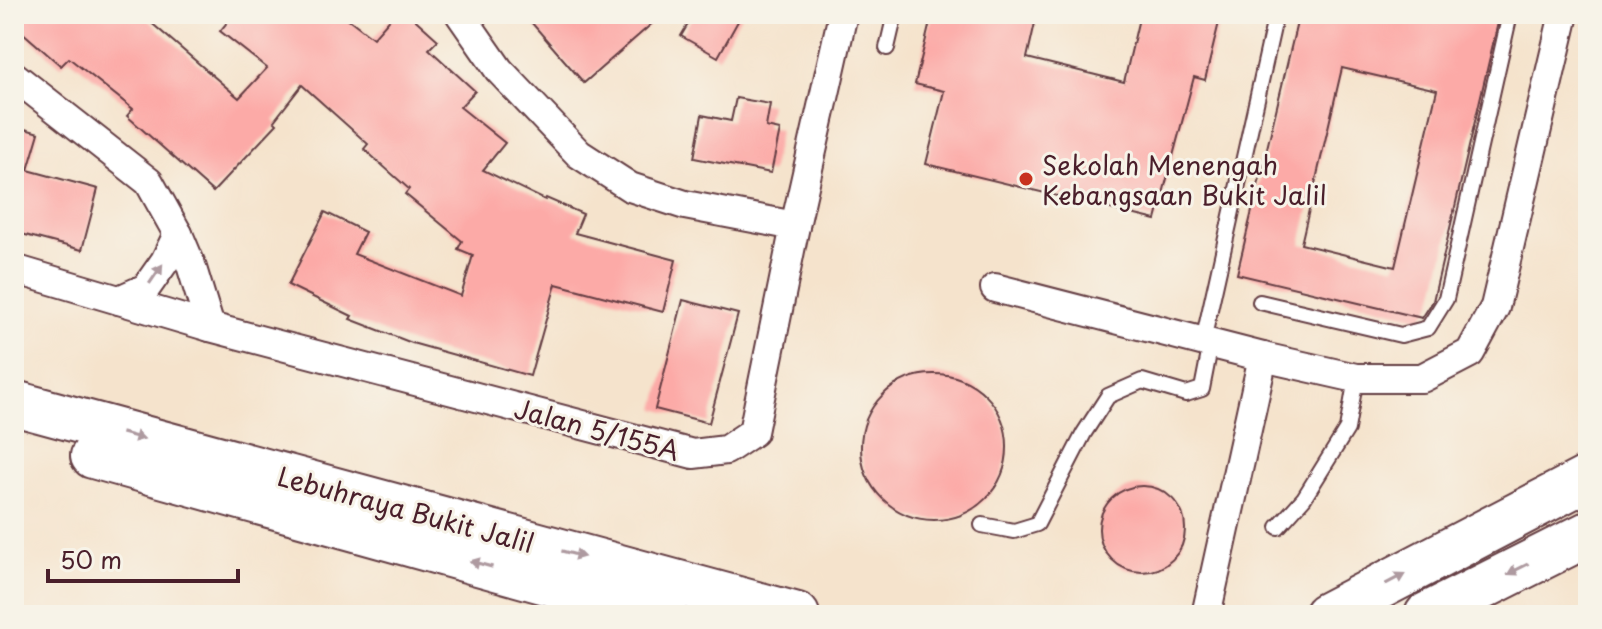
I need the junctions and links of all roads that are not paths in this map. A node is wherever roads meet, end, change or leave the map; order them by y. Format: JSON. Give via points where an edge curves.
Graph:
{"nodes":[{"id":1,"x":460,"y":14,"type":"edge"},
{"id":2,"x":843,"y":14,"type":"edge"},
{"id":3,"x":895,"y":14,"type":"edge"},
{"id":4,"x":1276,"y":14,"type":"edge"},
{"id":5,"x":1510,"y":14,"type":"edge"},
{"id":6,"x":1564,"y":14,"type":"edge"},
{"id":7,"x":887,"y":48,"type":"dead end"},
{"id":8,"x":14,"y":76,"type":"edge"},
{"id":9,"x":795,"y":226,"type":"junction"},
{"id":10,"x":178,"y":234,"type":"junction"},
{"id":11,"x":14,"y":269,"type":"edge"},
{"id":12,"x":995,"y":288,"type":"dead end"},
{"id":13,"x":119,"y":300,"type":"junction"},
{"id":14,"x":1260,"y":302,"type":"dead end"},
{"id":15,"x":210,"y":327,"type":"junction"},
{"id":16,"x":1207,"y":342,"type":"junction"},
{"id":17,"x":1263,"y":357,"type":"junction"},
{"id":18,"x":1356,"y":378,"type":"junction"},
{"id":19,"x":14,"y":395,"type":"edge"},
{"id":20,"x":14,"y":403,"type":"edge"},
{"id":21,"x":57,"y":416,"type":"junction"},
{"id":22,"x":14,"y":435,"type":"edge"},
{"id":23,"x":1588,"y":478,"type":"edge"},
{"id":24,"x":982,"y":525,"type":"dead end"},
{"id":25,"x":1278,"y":527,"type":"dead end"},
{"id":26,"x":1588,"y":534,"type":"edge"},
{"id":27,"x":665,"y":615,"type":"edge"},
{"id":28,"x":797,"y":615,"type":"edge"},
{"id":29,"x":1206,"y":615,"type":"edge"},
{"id":30,"x":1326,"y":615,"type":"edge"},
{"id":31,"x":1427,"y":615,"type":"edge"}],
"edges":[{"from":1,"to":9,"type":"street","via":[[499,70],[579,154],[630,187],[685,205]]},
{"from":2,"to":9,"type":"street","name":"Jalan 5/155A"},
{"from":3,"to":7,"type":"lane"},
{"from":4,"to":16,"type":"lane"},
{"from":5,"to":14,"type":"lane","via":[[1446,299],[1428,328],[1401,335]]},
{"from":6,"to":18,"type":"street","via":[[1495,307],[1470,353],[1422,378]]},
{"from":8,"to":10,"type":"street","via":[[149,182]]},
{"from":9,"to":15,"type":"street","name":"Jalan 5/155A","via":[[753,432],[726,450],[693,454]]},
{"from":13,"to":10,"type":"street","one_way":true,"via":[[146,288]]},
{"from":10,"to":15,"type":"street"},
{"from":11,"to":13,"type":"street","name":"Jalan 5/155A"},
{"from":12,"to":16,"type":"street"},
{"from":13,"to":15,"type":"street","name":"Jalan 5/155A"},
{"from":16,"to":17,"type":"street"},
{"from":16,"to":24,"type":"lane","via":[[1202,389],[1186,394],[1142,381],[1108,396],[1037,524],[1014,531]]},
{"from":17,"to":18,"type":"street"},
{"from":17,"to":29,"type":"street"},
{"from":18,"to":25,"type":"lane","via":[[1347,429],[1304,498]]},
{"from":19,"to":21,"type":"highway"},
{"from":20,"to":21,"type":"highway","name":"Lebuhraya Bukit Jalil"},
{"from":21,"to":28,"type":"highway","name":"Lebuhraya Bukit Jalil","one_way":true},
{"from":27,"to":22,"type":"highway","name":"Lebuhraya Bukit Jalil","one_way":true},
{"from":30,"to":23,"type":"highway","one_way":true},
{"from":26,"to":31,"type":"highway","one_way":true}]}
